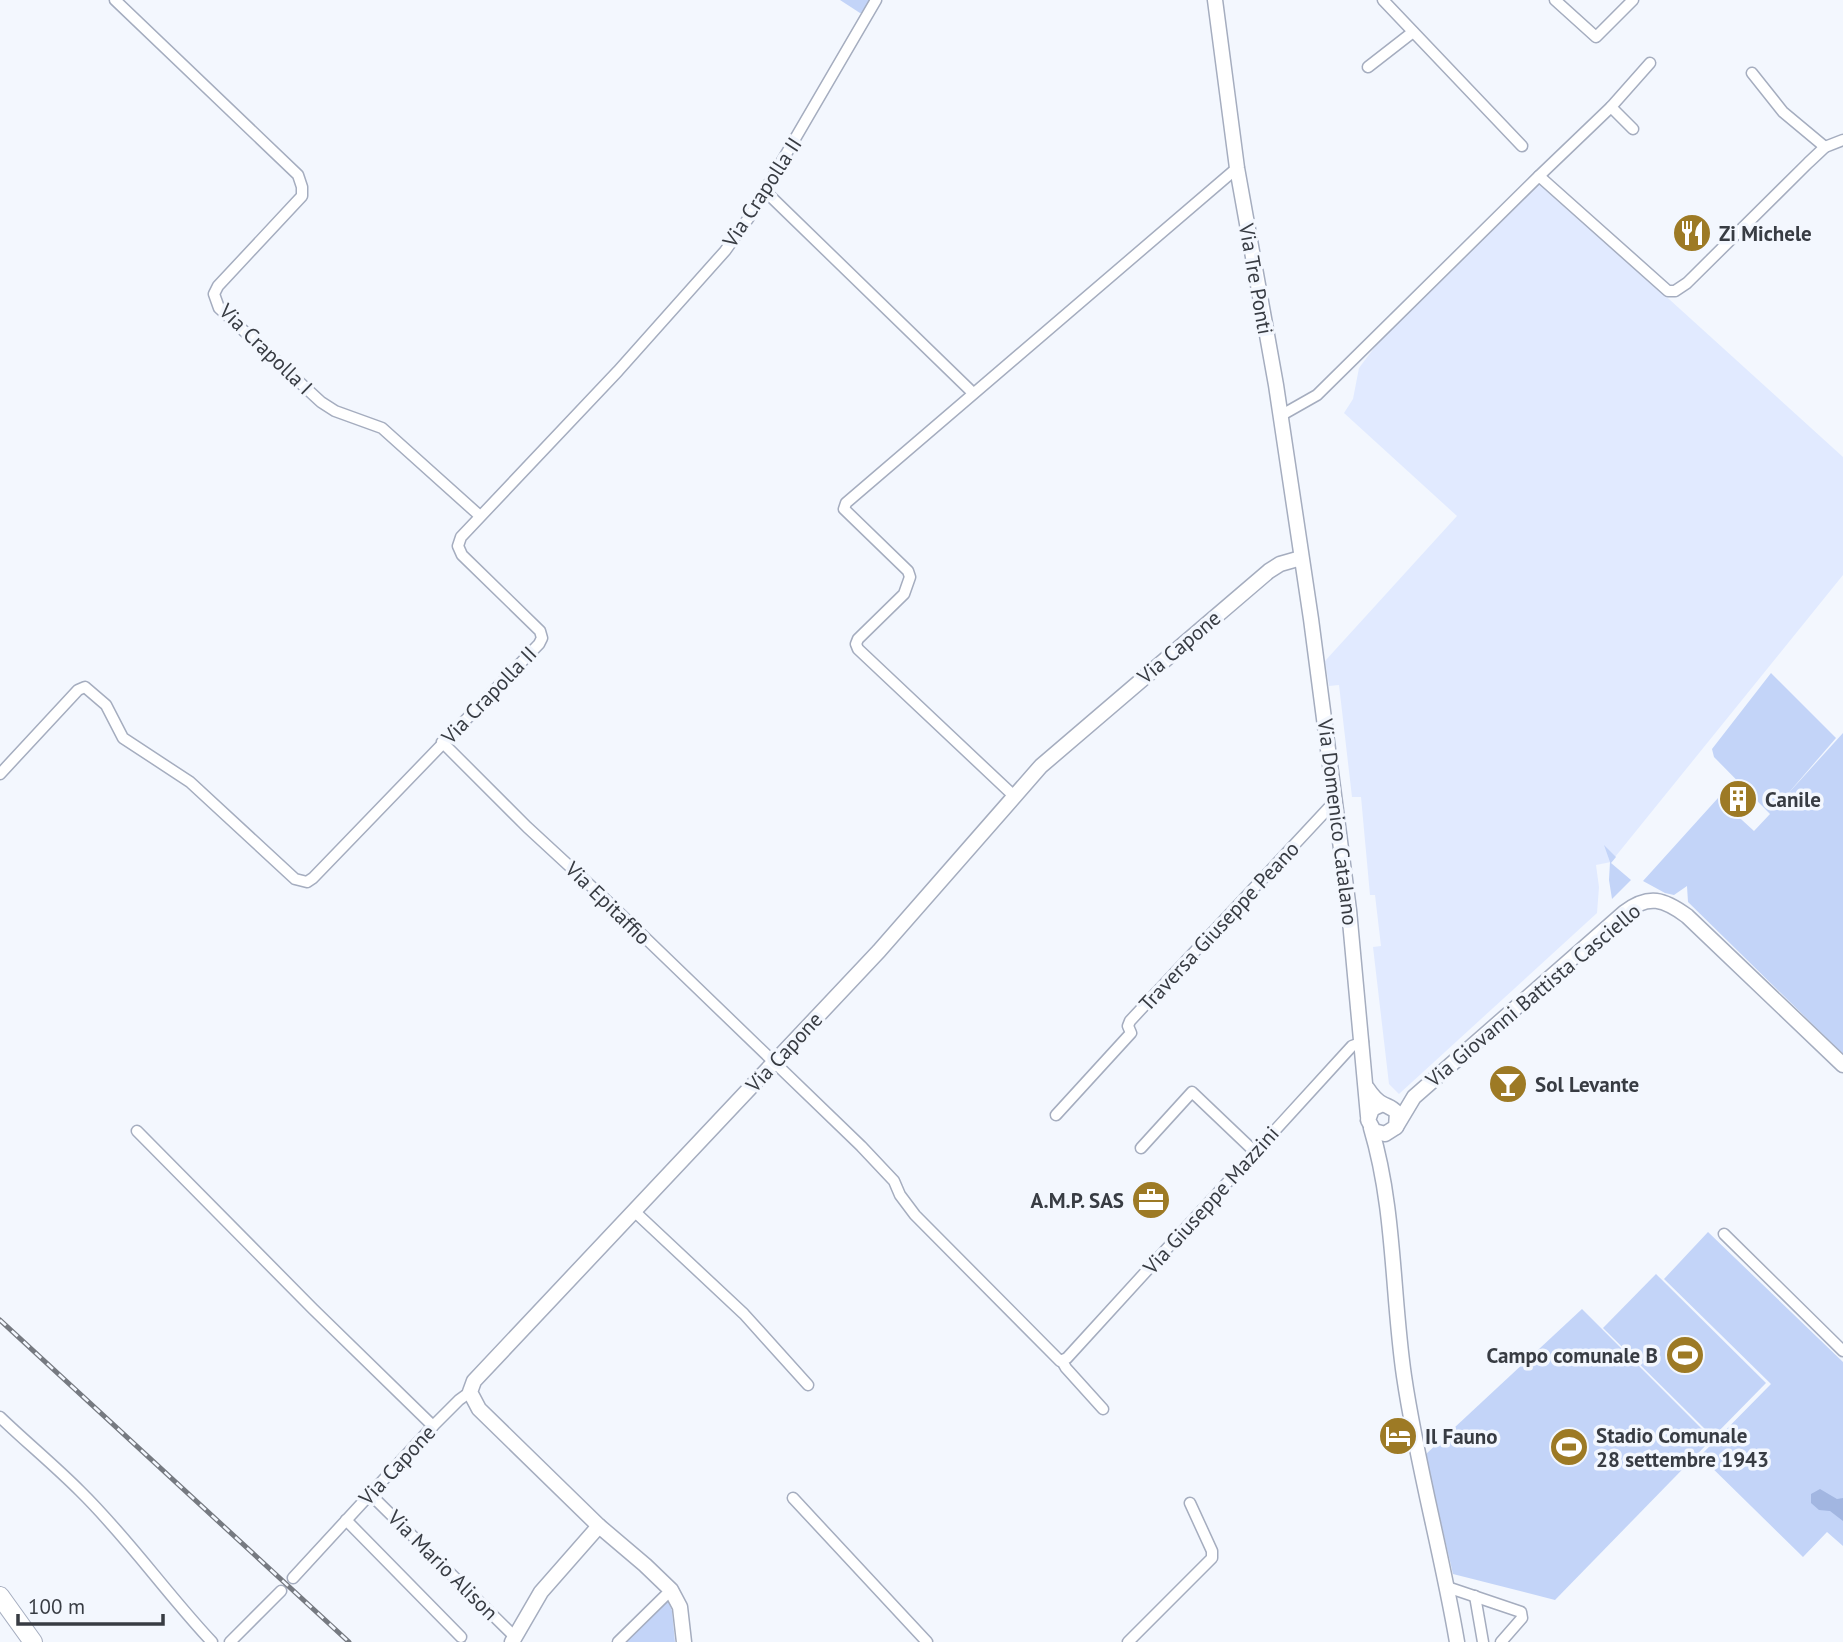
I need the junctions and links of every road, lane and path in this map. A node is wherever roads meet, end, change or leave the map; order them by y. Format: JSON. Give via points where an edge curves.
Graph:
{"nodes":[{"id":1,"x":115,"y":0,"type":"edge"},
{"id":2,"x":876,"y":0,"type":"edge"},
{"id":3,"x":1214,"y":0,"type":"edge"},
{"id":4,"x":1383,"y":0,"type":"edge"},
{"id":5,"x":1555,"y":0,"type":"edge"},
{"id":6,"x":1633,"y":0,"type":"edge"},
{"id":7,"x":1413,"y":32,"type":"junction"},
{"id":8,"x":1650,"y":63,"type":"dead end"},
{"id":9,"x":1368,"y":67,"type":"dead end"},
{"id":10,"x":1752,"y":73,"type":"dead end"},
{"id":11,"x":1611,"y":107,"type":"junction"},
{"id":12,"x":1633,"y":129,"type":"dead end"},
{"id":13,"x":1843,"y":139,"type":"edge"},
{"id":14,"x":1521,"y":146,"type":"dead end"},
{"id":15,"x":1825,"y":148,"type":"junction"},
{"id":16,"x":1237,"y":168,"type":"junction"},
{"id":17,"x":1539,"y":176,"type":"junction"},
{"id":18,"x":765,"y":191,"type":"junction"},
{"id":19,"x":972,"y":393,"type":"junction"},
{"id":20,"x":1280,"y":416,"type":"junction"},
{"id":21,"x":480,"y":516,"type":"junction"},
{"id":22,"x":1301,"y":558,"type":"junction"},
{"id":23,"x":442,"y":742,"type":"junction"},
{"id":24,"x":0,"y":774,"type":"edge"},
{"id":25,"x":1014,"y":796,"type":"junction"},
{"id":26,"x":1336,"y":800,"type":"junction"},
{"id":27,"x":1363,"y":1042,"type":"junction"},
{"id":28,"x":774,"y":1064,"type":"junction"},
{"id":29,"x":1843,"y":1065,"type":"edge"},
{"id":30,"x":1367,"y":1088,"type":"junction"},
{"id":31,"x":1414,"y":1097,"type":"junction"},
{"id":32,"x":1385,"y":1105,"type":"junction"},
{"id":33,"x":1056,"y":1115,"type":"dead end"},
{"id":34,"x":1370,"y":1122,"type":"junction"},
{"id":35,"x":1393,"y":1130,"type":"junction"},
{"id":36,"x":137,"y":1131,"type":"dead end"},
{"id":37,"x":1141,"y":1148,"type":"dead end"},
{"id":38,"x":1255,"y":1152,"type":"junction"},
{"id":39,"x":1379,"y":1154,"type":"junction"},
{"id":40,"x":634,"y":1210,"type":"junction"},
{"id":41,"x":1724,"y":1234,"type":"dead end"},
{"id":42,"x":1843,"y":1351,"type":"edge"},
{"id":43,"x":1062,"y":1361,"type":"junction"},
{"id":44,"x":808,"y":1385,"type":"dead end"},
{"id":45,"x":470,"y":1392,"type":"junction"},
{"id":46,"x":1103,"y":1409,"type":"dead end"},
{"id":47,"x":0,"y":1417,"type":"edge"},
{"id":48,"x":433,"y":1426,"type":"junction"},
{"id":49,"x":370,"y":1494,"type":"junction"},
{"id":50,"x":793,"y":1498,"type":"dead end"},
{"id":51,"x":1190,"y":1503,"type":"dead end"},
{"id":52,"x":346,"y":1520,"type":"junction"},
{"id":53,"x":599,"y":1526,"type":"junction"},
{"id":54,"x":293,"y":1577,"type":"dead end"},
{"id":55,"x":1447,"y":1587,"type":"junction"},
{"id":56,"x":671,"y":1590,"type":"junction"},
{"id":57,"x":281,"y":1591,"type":"dead end"},
{"id":58,"x":1475,"y":1595,"type":"junction"},
{"id":59,"x":0,"y":1596,"type":"edge"},
{"id":60,"x":461,"y":1637,"type":"dead end"},
{"id":61,"x":513,"y":1639,"type":"edge"},
{"id":62,"x":33,"y":1642,"type":"edge"},
{"id":63,"x":212,"y":1642,"type":"edge"},
{"id":64,"x":230,"y":1642,"type":"edge"},
{"id":65,"x":618,"y":1642,"type":"edge"},
{"id":66,"x":684,"y":1642,"type":"edge"},
{"id":67,"x":926,"y":1642,"type":"edge"},
{"id":68,"x":1128,"y":1642,"type":"edge"},
{"id":69,"x":1457,"y":1642,"type":"edge"},
{"id":70,"x":1483,"y":1642,"type":"edge"},
{"id":71,"x":1501,"y":1642,"type":"edge"}],
"edges":[{"from":1,"to":21,"type":"street","name":"Via Crapolla I","via":[[298,175],[302,196],[218,286],[214,293],[219,308],[321,402],[382,428]]},
{"from":2,"to":18,"type":"street","name":"Via Crapolla II"},
{"from":3,"to":16,"type":"street","name":"Via Tre Ponti"},
{"from":4,"to":7,"type":"street"},
{"from":5,"to":6,"type":"street","via":[[1596,37]]},
{"from":7,"to":9,"type":"street"},
{"from":7,"to":14,"type":"street"},
{"from":8,"to":11,"type":"street"},
{"from":10,"to":15,"type":"street","via":[[1783,112]]},
{"from":11,"to":12,"type":"street"},
{"from":11,"to":17,"type":"street"},
{"from":13,"to":15,"type":"street"},
{"from":15,"to":17,"type":"street","via":[[1675,291],[1668,291]]},
{"from":16,"to":19,"type":"street"},
{"from":16,"to":20,"type":"street","name":"Via Tre Ponti"},
{"from":17,"to":20,"type":"street","via":[[1317,395]]},
{"from":18,"to":19,"type":"street"},
{"from":18,"to":21,"type":"street","name":"Via Crapolla II","via":[[724,251]]},
{"from":19,"to":25,"type":"street","via":[[846,503],[847,515],[908,571],[910,578],[904,594],[856,643]]},
{"from":20,"to":22,"type":"street","name":"Via Tre Ponti"},
{"from":21,"to":23,"type":"street","name":"Via Crapolla II","via":[[461,537],[462,555],[542,638]]},
{"from":22,"to":25,"type":"street","name":"Via Capone","via":[[1275,567],[1204,625],[1052,755]]},
{"from":22,"to":26,"type":"street","name":"Via Domenico Catalano"},
{"from":23,"to":24,"type":"street","name":"Via Crapolla II","via":[[306,882],[295,879],[190,782],[122,738],[106,705],[85,687]]},
{"from":23,"to":28,"type":"street","name":"Via Epitaffio"},
{"from":25,"to":28,"type":"street","name":"Via Capone","via":[[916,911]]},
{"from":26,"to":27,"type":"street","name":"Via Domenico Catalano"},
{"from":26,"to":33,"type":"street","name":"Traversa Giuseppe Peano","via":[[1130,1021],[1132,1033]]},
{"from":27,"to":30,"type":"street","name":"Via Domenico Catalano"},
{"from":27,"to":38,"type":"street","name":"Via Giuseppe Mazzini","via":[[1352,1046]]},
{"from":28,"to":40,"type":"street","name":"Via Capone"},
{"from":28,"to":43,"type":"street","via":[[884,1170],[915,1215]]},
{"from":29,"to":31,"type":"street","name":"Via Giovanni Battista Casciello","via":[[1687,916],[1661,901],[1642,901]]},
{"from":30,"to":32,"type":"street"},
{"from":30,"to":34,"type":"street","name":"Via Domenico Catalano"},
{"from":31,"to":32,"type":"street","name":"Via Giovanni Battista Casciello"},
{"from":31,"to":35,"type":"street","name":"Via Giovanni Battista Casciello"},
{"from":32,"to":34,"type":"street","via":[[1372,1109]]},
{"from":32,"to":35,"type":"street","via":[[1396,1113]]},
{"from":34,"to":35,"type":"street","via":[[1381,1134]]},
{"from":34,"to":39,"type":"street","name":"Via Domenico Catalano"},
{"from":35,"to":39,"type":"street"},
{"from":36,"to":48,"type":"street"},
{"from":37,"to":38,"type":"street","via":[[1192,1092]]},
{"from":38,"to":43,"type":"street","name":"Via Giuseppe Mazzini"},
{"from":39,"to":55,"type":"street","name":"Via Domenico Catalano","via":[[1408,1400]]},
{"from":40,"to":44,"type":"street","via":[[744,1314]]},
{"from":40,"to":45,"type":"street","name":"Via Capone","via":[[479,1376]]},
{"from":41,"to":42,"type":"street"},
{"from":43,"to":46,"type":"street"},
{"from":45,"to":48,"type":"street","name":"Via Capone"},
{"from":45,"to":53,"type":"street","via":[[479,1409]]},
{"from":47,"to":63,"type":"street","via":[[80,1491]]},
{"from":48,"to":49,"type":"street","name":"Via Capone"},
{"from":49,"to":52,"type":"street","name":"Via Capone"},
{"from":49,"to":61,"type":"street","name":"Via Mario Alison"},
{"from":50,"to":67,"type":"street"},
{"from":51,"to":68,"type":"street","via":[[1212,1558]]},
{"from":52,"to":54,"type":"street","name":"Via Capone"},
{"from":52,"to":60,"type":"street"},
{"from":53,"to":56,"type":"street"},
{"from":53,"to":61,"type":"street","via":[[541,1592]]},
{"from":55,"to":58,"type":"street"},
{"from":55,"to":69,"type":"street","name":"Via Domenico Catalano"},
{"from":56,"to":65,"type":"street"},
{"from":56,"to":66,"type":"street","via":[[680,1607]]},
{"from":57,"to":64,"type":"street"},
{"from":58,"to":70,"type":"street"},
{"from":58,"to":71,"type":"street","via":[[1521,1612],[1522,1618]]},
{"from":59,"to":62,"type":"main road"}]}
